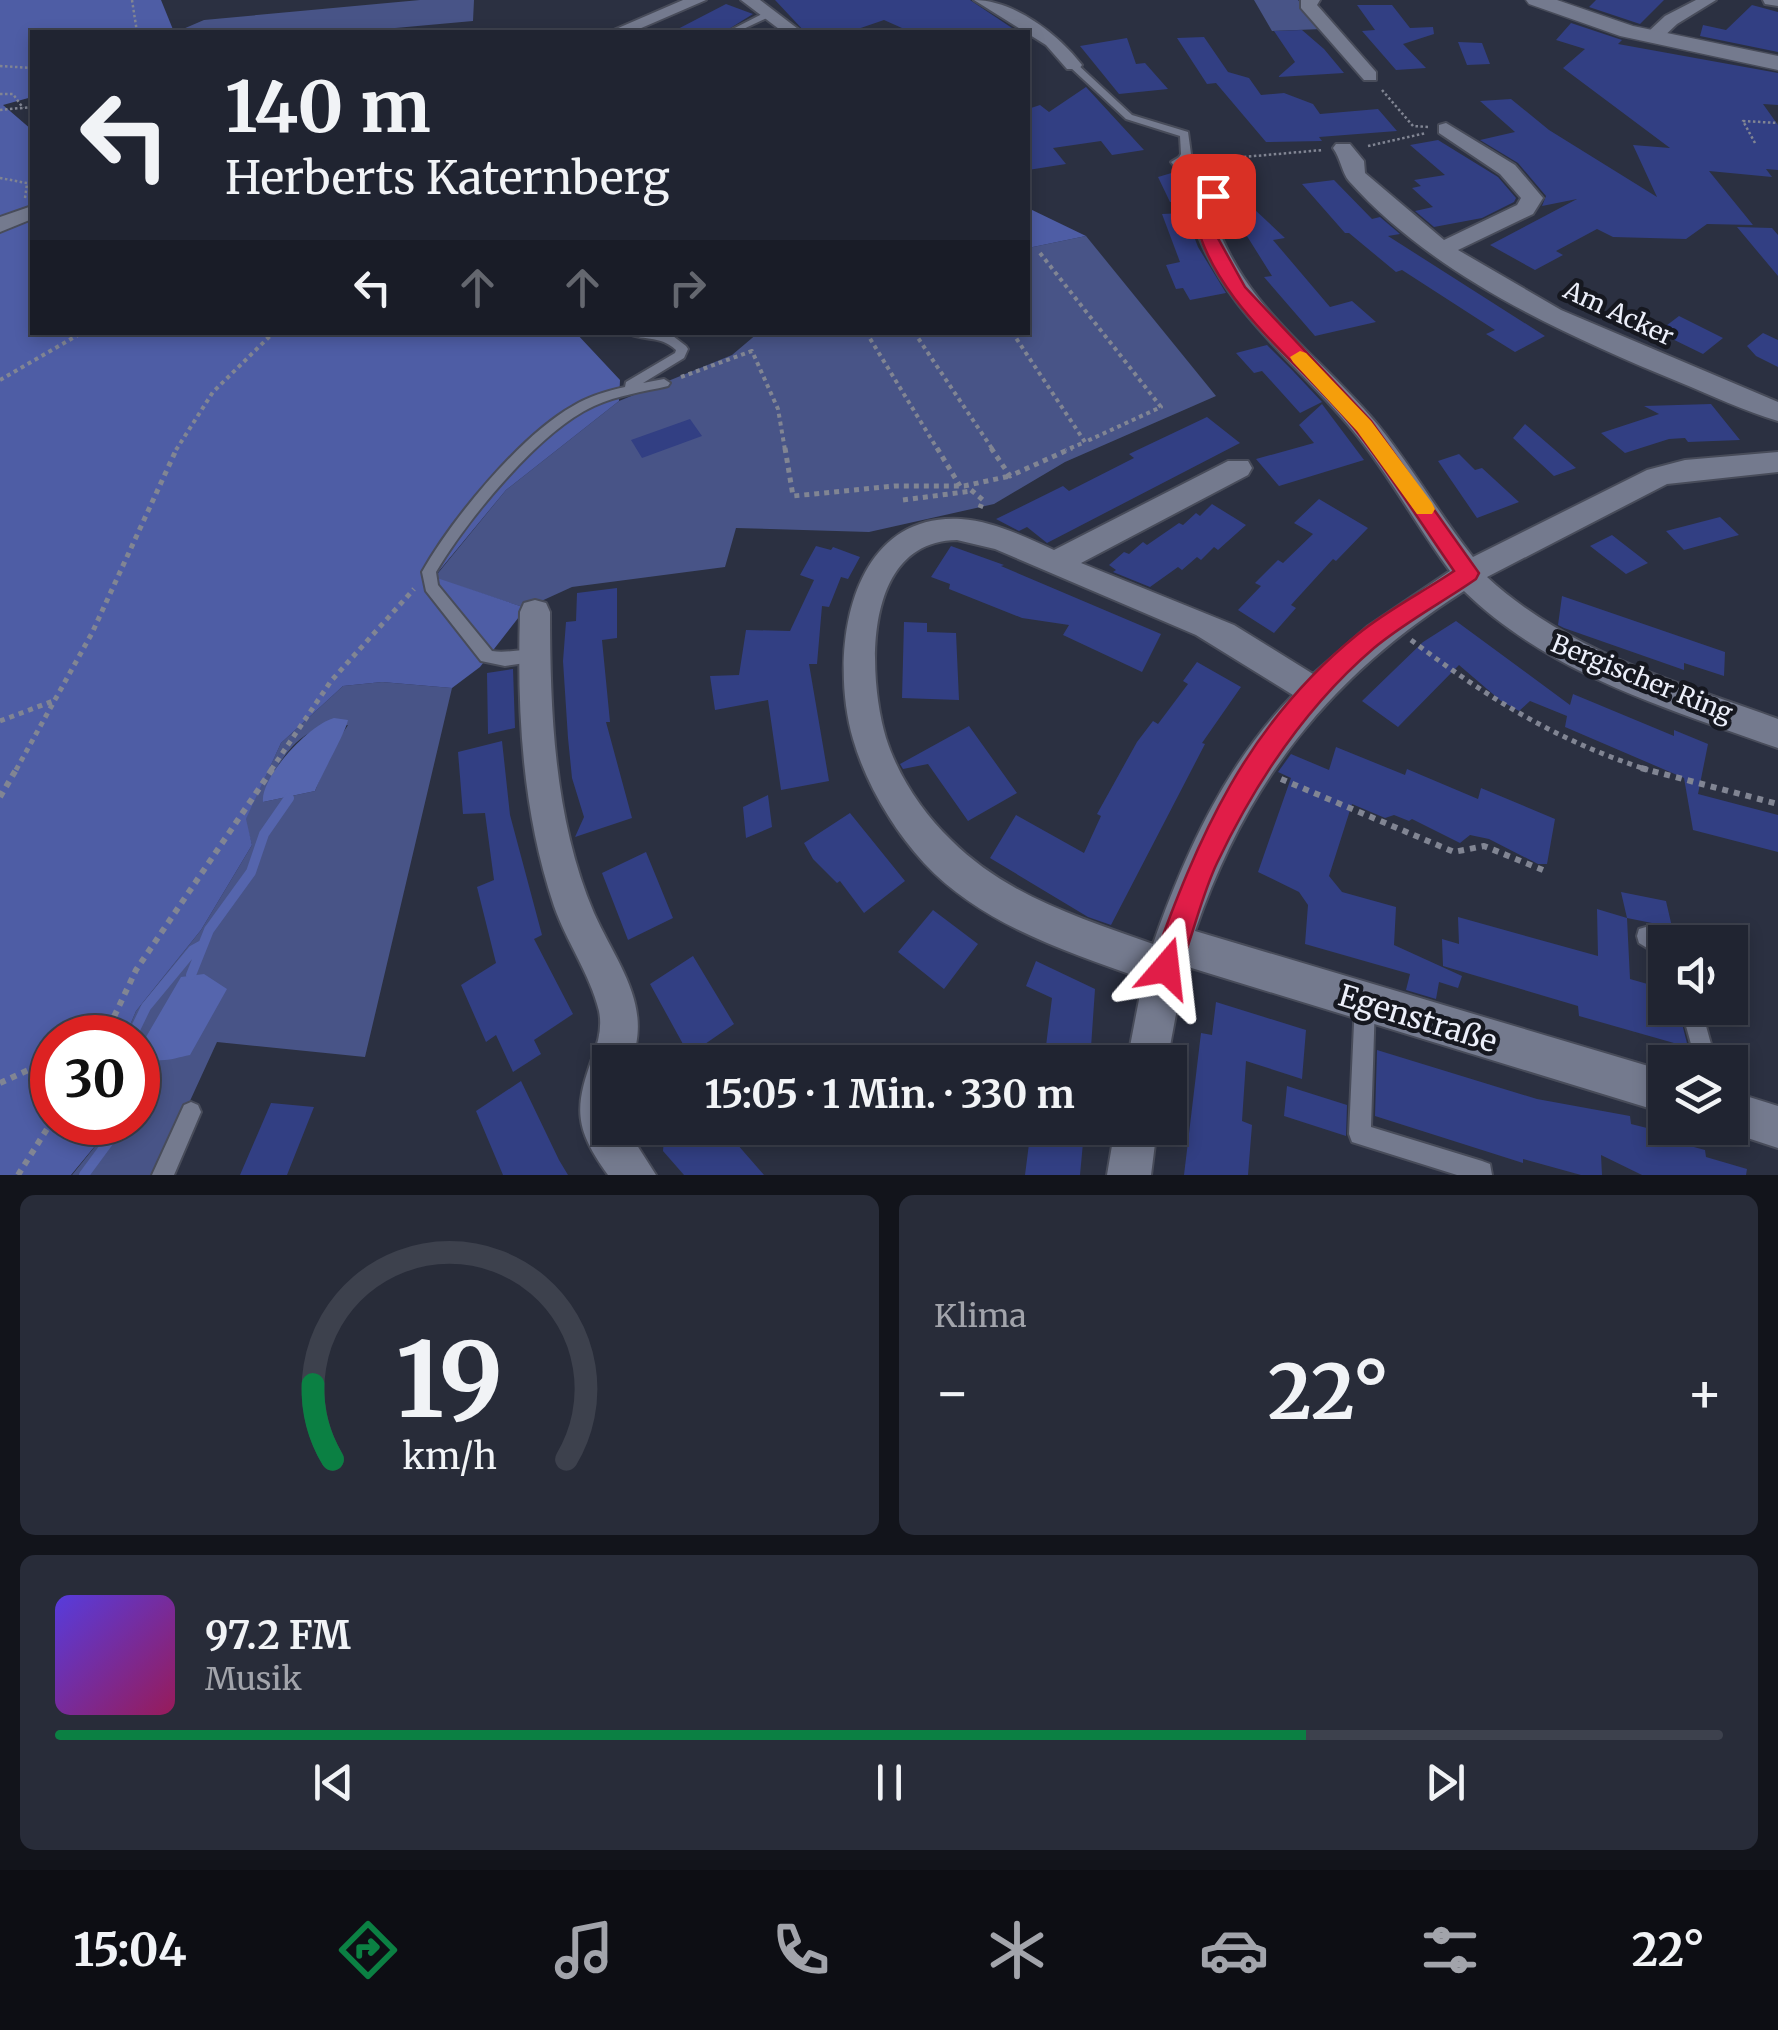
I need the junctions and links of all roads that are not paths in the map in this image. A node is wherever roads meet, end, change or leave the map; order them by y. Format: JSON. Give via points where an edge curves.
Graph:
{"nodes":[{"id":1,"x":698,"y":0,"type":"edge"},
{"id":2,"x":748,"y":0,"type":"edge"},
{"id":3,"x":982,"y":0,"type":"edge"},
{"id":4,"x":1312,"y":0,"type":"edge"},
{"id":5,"x":1536,"y":0,"type":"edge"},
{"id":6,"x":1708,"y":0,"type":"edge"},
{"id":7,"x":766,"y":15,"type":"junction"},
{"id":8,"x":623,"y":30,"type":"edge"},
{"id":9,"x":735,"y":30,"type":"edge"},
{"id":10,"x":790,"y":30,"type":"edge"},
{"id":11,"x":1654,"y":36,"type":"junction"},
{"id":12,"x":1778,"y":64,"type":"edge"},
{"id":13,"x":1074,"y":65,"type":"joint"},
{"id":14,"x":1370,"y":76,"type":"road end"},
{"id":15,"x":1437,"y":130,"type":"road end"},
{"id":16,"x":1342,"y":148,"type":"road end"},
{"id":17,"x":1181,"y":162,"type":"joint"},
{"id":18,"x":30,"y":213,"type":"edge"},
{"id":19,"x":0,"y":225,"type":"edge"},
{"id":20,"x":1443,"y":249,"type":"junction"},
{"id":21,"x":650,"y":335,"type":"edge"},
{"id":22,"x":664,"y":383,"type":"road end"},
{"id":23,"x":622,"y":390,"type":"junction"},
{"id":24,"x":1778,"y":412,"type":"edge"},
{"id":25,"x":1778,"y":462,"type":"edge"},
{"id":26,"x":1238,"y":468,"type":"dead end"},
{"id":27,"x":1054,"y":564,"type":"junction"},
{"id":28,"x":1467,"y":574,"type":"junction"},
{"id":29,"x":535,"y":612,"type":"dead end"},
{"id":30,"x":534,"y":656,"type":"junction"},
{"id":31,"x":1313,"y":691,"type":"junction"},
{"id":32,"x":1778,"y":734,"type":"edge"},
{"id":33,"x":1169,"y":955,"type":"junction"},
{"id":34,"x":1365,"y":1002,"type":"junction"},
{"id":35,"x":1150,"y":1045,"type":"edge"},
{"id":36,"x":1648,"y":1087,"type":"edge"},
{"id":37,"x":191,"y":1112,"type":"dead end"},
{"id":38,"x":1748,"y":1117,"type":"edge"},
{"id":39,"x":1778,"y":1126,"type":"edge"},
{"id":40,"x":1133,"y":1145,"type":"edge"},
{"id":41,"x":1482,"y":1172,"type":"dead end"},
{"id":42,"x":163,"y":1175,"type":"edge"},
{"id":43,"x":634,"y":1175,"type":"edge"},
{"id":44,"x":1129,"y":1175,"type":"edge"}],
"edges":[{"from":1,"to":8,"type":"street"},
{"from":2,"to":7,"type":"street"},
{"from":3,"to":13,"type":"street","via":[[1052,41]]},
{"from":4,"to":14,"type":"street","via":[[1307,4]]},
{"from":5,"to":11,"type":"street"},
{"from":6,"to":11,"type":"street"},
{"from":7,"to":9,"type":"lane"},
{"from":7,"to":10,"type":"street"},
{"from":11,"to":12,"type":"street"},
{"from":13,"to":17,"type":"lane","via":[[1129,118],[1186,134]]},
{"from":15,"to":20,"type":"street","via":[[1521,180],[1532,198],[1525,209]]},
{"from":16,"to":20,"type":"street","name":"Am Acker","via":[[1370,191]]},
{"from":17,"to":28,"type":"street","name":"Bergischer Ring","via":[[1213,196],[1202,214],[1205,231],[1237,290],[1364,426]]},
{"from":18,"to":19,"type":"street"},
{"from":20,"to":24,"type":"street","name":"Am Acker","via":[[1608,340]]},
{"from":21,"to":23,"type":"lane","via":[[669,338],[680,354]]},
{"from":22,"to":23,"type":"lane"},
{"from":23,"to":30,"type":"lane","via":[[569,414],[518,462],[429,572],[431,587],[487,656]]},
{"from":25,"to":28,"type":"street","via":[[1659,476]]},
{"from":26,"to":27,"type":"street"},
{"from":27,"to":31,"type":"street","name":"Egenstraße","via":[[1223,635]]},
{"from":27,"to":33,"type":"street","name":"Egenstraße","via":[[974,532],[925,532],[904,541],[879,575],[859,637],[862,714],[891,788],[954,866],[1045,924]]},
{"from":28,"to":31,"type":"street","via":[[1389,624]]},
{"from":28,"to":32,"type":"street","name":"Bergischer Ring","via":[[1486,597],[1552,642]]},
{"from":29,"to":30,"type":"street"},
{"from":30,"to":43,"type":"street","via":[[545,802],[573,906],[620,1016],[603,1077],[600,1122]]},
{"from":31,"to":33,"type":"street","via":[[1253,767],[1203,862]]},
{"from":33,"to":34,"type":"street","name":"Egenstraße"},
{"from":33,"to":35,"type":"street"},
{"from":34,"to":36,"type":"street","name":"Egenstraße"},
{"from":34,"to":41,"type":"lane","via":[[1360,1134]]},
{"from":37,"to":42,"type":"lane"},
{"from":38,"to":39,"type":"street"},
{"from":40,"to":44,"type":"street"}]}
